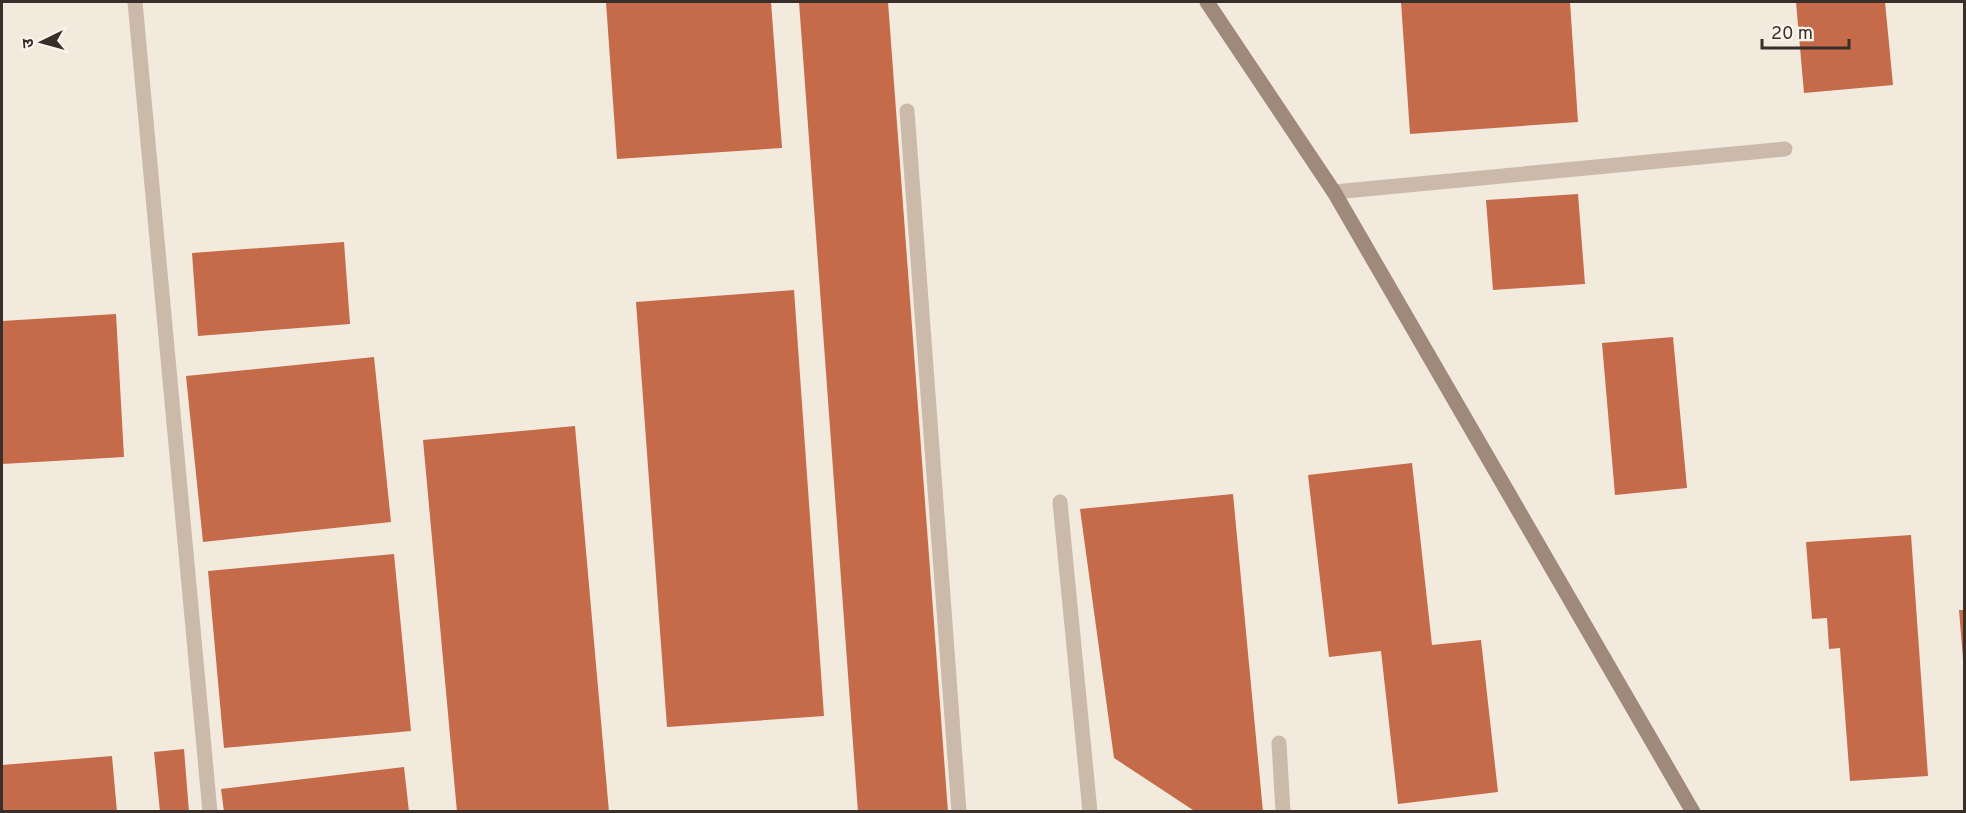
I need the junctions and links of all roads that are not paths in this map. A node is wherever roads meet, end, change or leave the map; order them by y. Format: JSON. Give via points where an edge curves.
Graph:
{"nodes":[{"id":1,"x":135,"y":2,"type":"edge"},
{"id":2,"x":1208,"y":2,"type":"edge"},
{"id":3,"x":907,"y":111,"type":"dead end"},
{"id":4,"x":1785,"y":149,"type":"dead end"},
{"id":5,"x":1334,"y":192,"type":"junction"},
{"id":6,"x":1060,"y":502,"type":"dead end"},
{"id":7,"x":1279,"y":743,"type":"dead end"},
{"id":8,"x":210,"y":812,"type":"edge"},
{"id":9,"x":959,"y":812,"type":"edge"},
{"id":10,"x":1090,"y":812,"type":"edge"},
{"id":11,"x":1283,"y":812,"type":"edge"},
{"id":12,"x":1693,"y":812,"type":"edge"}],
"edges":[{"from":1,"to":8,"type":"street"},
{"from":2,"to":5,"type":"street"},
{"from":3,"to":9,"type":"street"},
{"from":4,"to":5,"type":"street"},
{"from":5,"to":12,"type":"street"},
{"from":6,"to":10,"type":"street"},
{"from":7,"to":11,"type":"street"}]}
